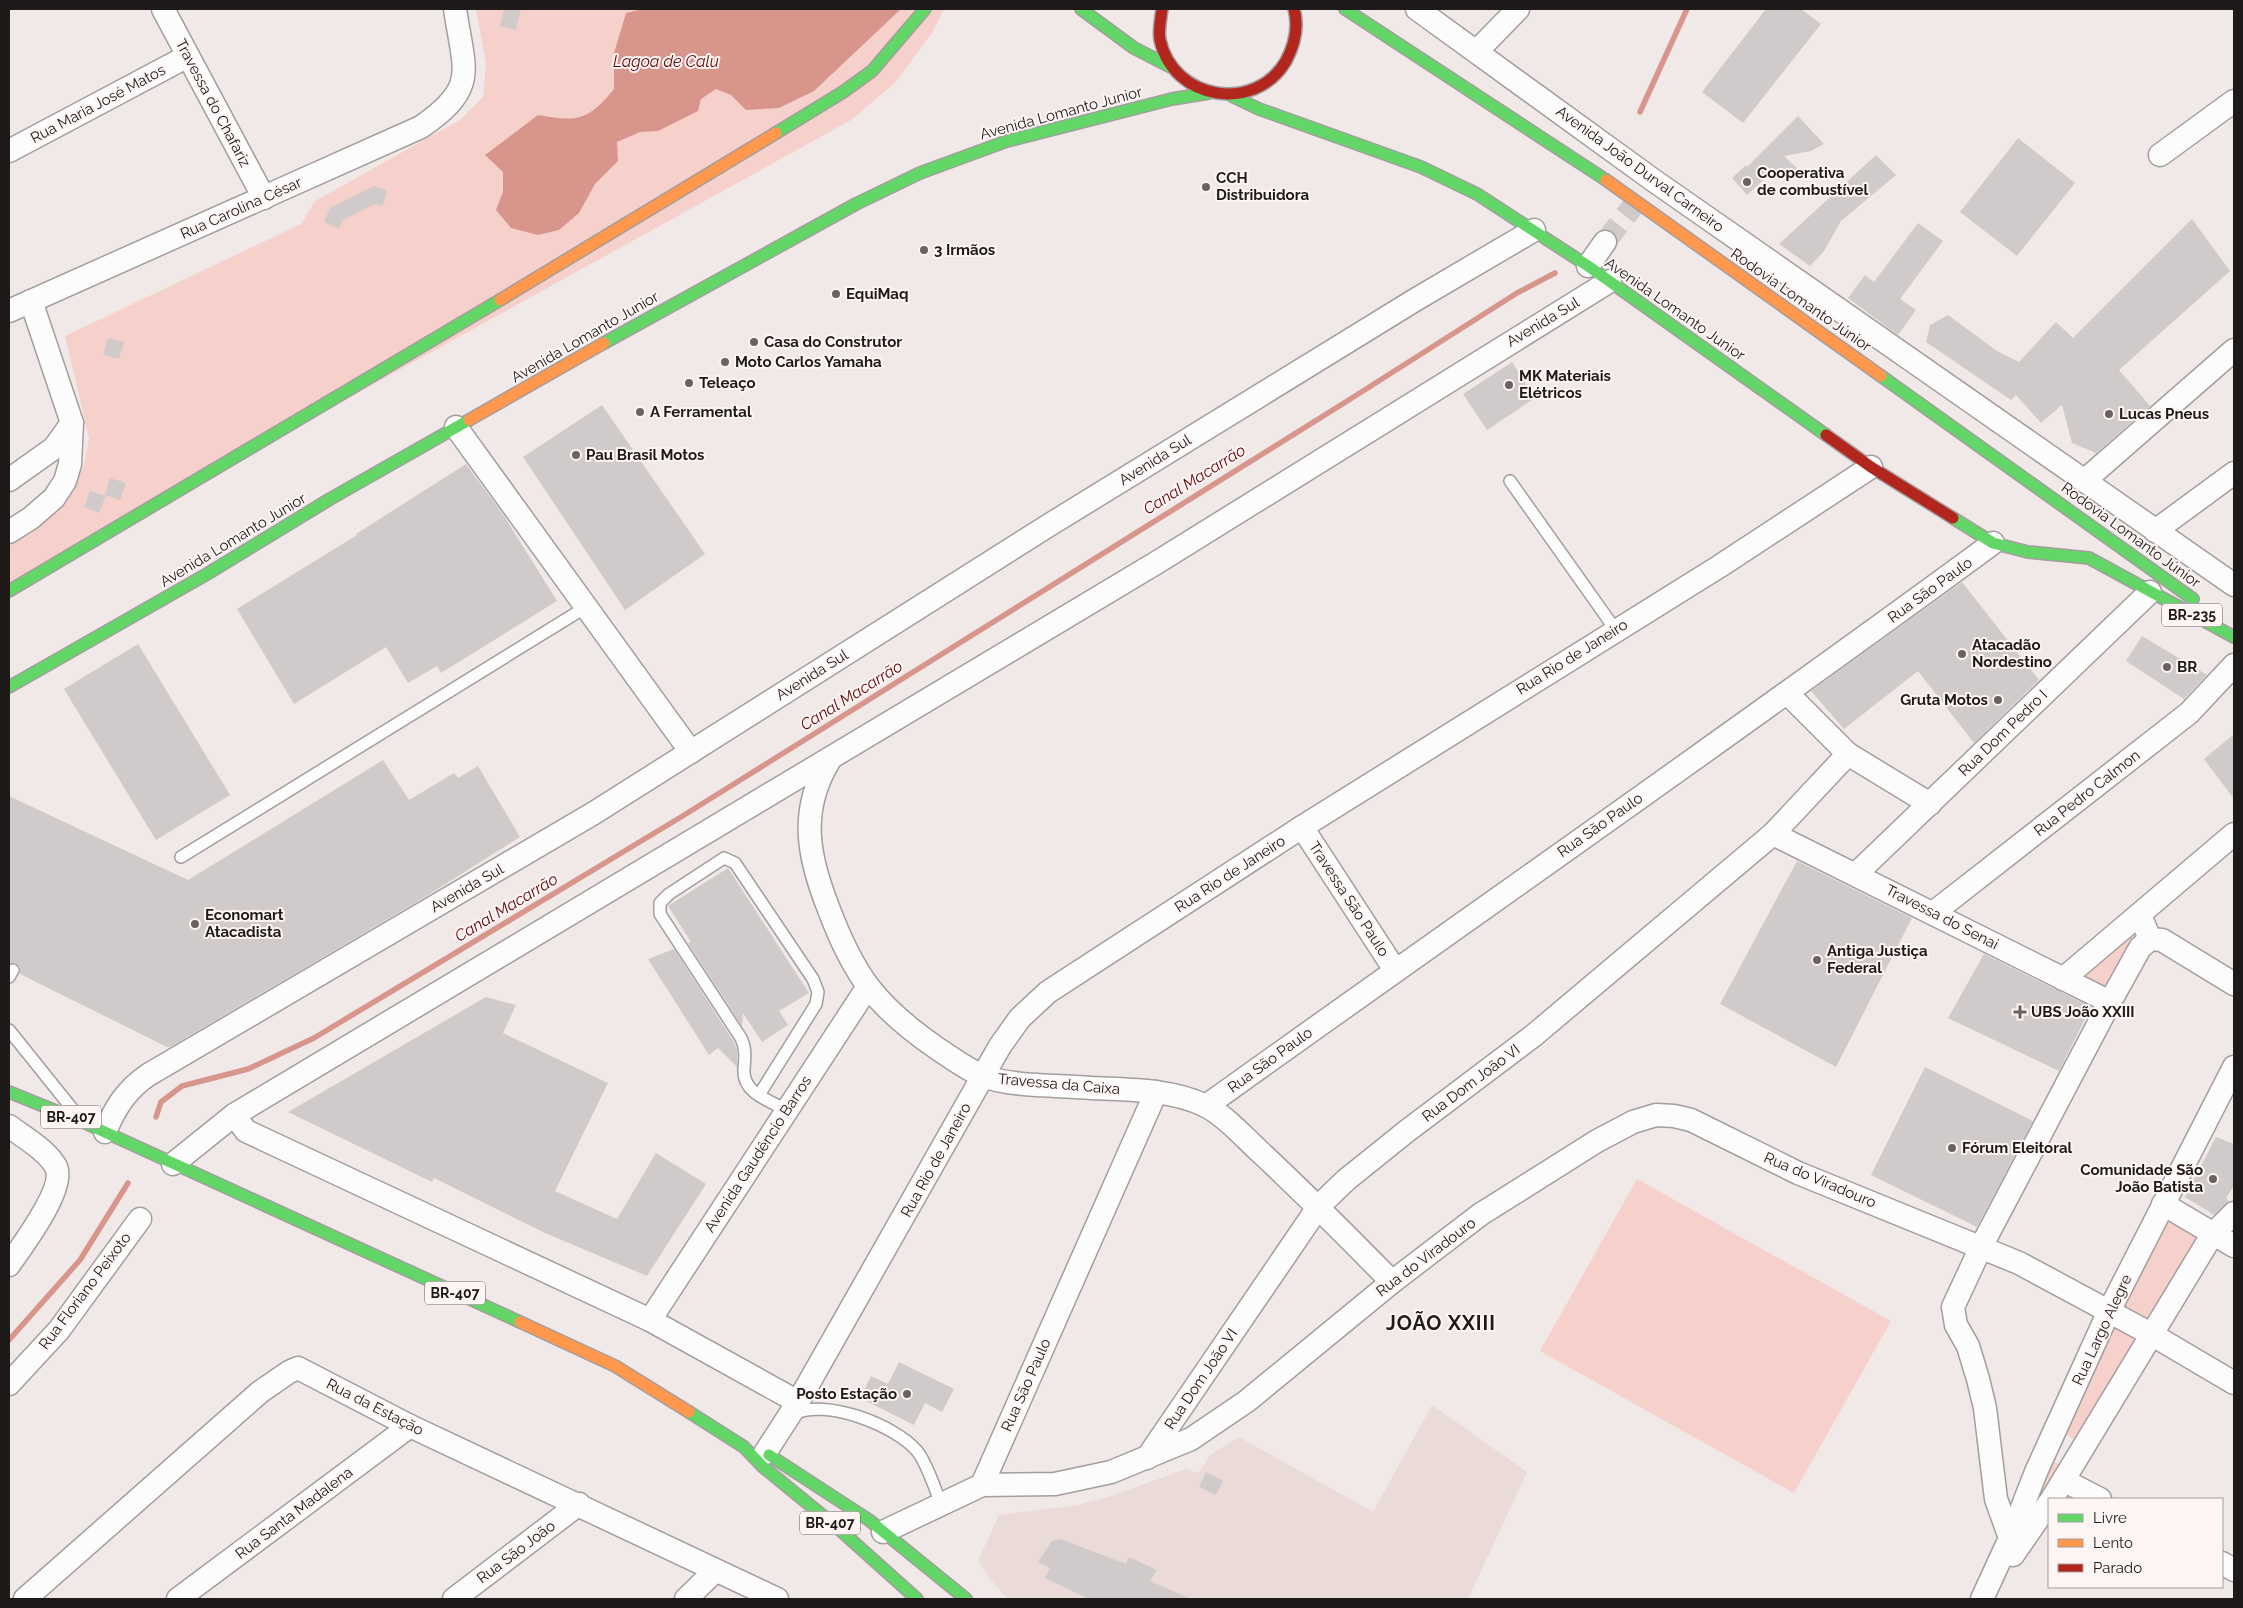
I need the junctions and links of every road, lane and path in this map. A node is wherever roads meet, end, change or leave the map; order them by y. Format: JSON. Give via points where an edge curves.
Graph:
{"nodes":[{"id":1,"x":163,"y":9,"type":"edge"},
{"id":2,"x":455,"y":9,"type":"edge"},
{"id":3,"x":925,"y":9,"type":"edge"},
{"id":4,"x":1081,"y":9,"type":"edge"},
{"id":5,"x":1162,"y":9,"type":"edge"},
{"id":6,"x":1294,"y":9,"type":"edge"},
{"id":7,"x":1345,"y":9,"type":"edge"},
{"id":8,"x":1417,"y":9,"type":"edge"},
{"id":9,"x":1518,"y":9,"type":"edge"},
{"id":10,"x":1477,"y":51,"type":"junction"},
{"id":11,"x":188,"y":56,"type":"junction"},
{"id":12,"x":1171,"y":66,"type":"junction"},
{"id":13,"x":1209,"y":93,"type":"junction"},
{"id":14,"x":1232,"y":96,"type":"junction"},
{"id":15,"x":2234,"y":101,"type":"edge"},
{"id":16,"x":9,"y":151,"type":"edge"},
{"id":17,"x":2160,"y":155,"type":"dead end"},
{"id":18,"x":264,"y":198,"type":"junction"},
{"id":19,"x":1534,"y":230,"type":"junction"},
{"id":20,"x":1605,"y":242,"type":"tunnel mouth"},
{"id":21,"x":1588,"y":266,"type":"junction"},
{"id":22,"x":1610,"y":281,"type":"junction"},
{"id":23,"x":31,"y":301,"type":"junction"},
{"id":24,"x":9,"y":311,"type":"edge"},
{"id":25,"x":2234,"y":350,"type":"edge"},
{"id":26,"x":456,"y":427,"type":"junction"},
{"id":27,"x":64,"y":444,"type":"junction"},
{"id":28,"x":1871,"y":467,"type":"junction"},
{"id":29,"x":2234,"y":473,"type":"edge"},
{"id":30,"x":9,"y":480,"type":"edge"},
{"id":31,"x":1510,"y":481,"type":"dead end"},
{"id":32,"x":2084,"y":481,"type":"junction"},
{"id":33,"x":2155,"y":531,"type":"junction"},
{"id":34,"x":9,"y":532,"type":"edge"},
{"id":35,"x":1993,"y":543,"type":"junction"},
{"id":36,"x":2089,"y":558,"type":"joint"},
{"id":37,"x":2234,"y":585,"type":"edge"},
{"id":38,"x":9,"y":591,"type":"edge"},
{"id":39,"x":2150,"y":592,"type":"junction"},
{"id":40,"x":2202,"y":605,"type":"dead end"},
{"id":41,"x":586,"y":607,"type":"junction"},
{"id":42,"x":1616,"y":629,"type":"junction"},
{"id":43,"x":2234,"y":638,"type":"edge"},
{"id":44,"x":2234,"y":665,"type":"edge"},
{"id":45,"x":9,"y":687,"type":"edge"},
{"id":46,"x":1788,"y":694,"type":"junction"},
{"id":47,"x":690,"y":752,"type":"junction"},
{"id":48,"x":1848,"y":754,"type":"junction"},
{"id":49,"x":828,"y":761,"type":"junction"},
{"id":50,"x":1930,"y":804,"type":"junction"},
{"id":51,"x":1302,"y":827,"type":"junction"},
{"id":52,"x":1773,"y":834,"type":"junction"},
{"id":53,"x":2234,"y":834,"type":"edge"},
{"id":54,"x":181,"y":857,"type":"dead end"},
{"id":55,"x":1856,"y":874,"type":"junction"},
{"id":56,"x":1933,"y":913,"type":"junction"},
{"id":57,"x":2140,"y":915,"type":"junction"},
{"id":58,"x":2150,"y":939,"type":"junction"},
{"id":59,"x":1395,"y":970,"type":"junction"},
{"id":60,"x":2063,"y":979,"type":"junction"},
{"id":61,"x":2234,"y":984,"type":"edge"},
{"id":62,"x":867,"y":988,"type":"junction"},
{"id":63,"x":2110,"y":1002,"type":"junction"},
{"id":64,"x":9,"y":1030,"type":"edge"},
{"id":65,"x":2234,"y":1067,"type":"edge"},
{"id":66,"x":983,"y":1076,"type":"junction"},
{"id":67,"x":9,"y":1092,"type":"edge"},
{"id":68,"x":1156,"y":1092,"type":"junction"},
{"id":69,"x":759,"y":1095,"type":"junction"},
{"id":70,"x":1206,"y":1106,"type":"junction"},
{"id":71,"x":787,"y":1110,"type":"junction"},
{"id":72,"x":234,"y":1115,"type":"junction"},
{"id":73,"x":83,"y":1122,"type":"junction"},
{"id":74,"x":9,"y":1126,"type":"edge"},
{"id":75,"x":104,"y":1132,"type":"junction"},
{"id":76,"x":165,"y":1160,"type":"junction"},
{"id":77,"x":2163,"y":1204,"type":"junction"},
{"id":78,"x":1319,"y":1206,"type":"junction"},
{"id":79,"x":2234,"y":1213,"type":"edge"},
{"id":80,"x":140,"y":1219,"type":"dead end"},
{"id":81,"x":2212,"y":1235,"type":"junction"},
{"id":82,"x":2234,"y":1246,"type":"edge"},
{"id":83,"x":1981,"y":1247,"type":"junction"},
{"id":84,"x":9,"y":1265,"type":"edge"},
{"id":85,"x":1392,"y":1282,"type":"junction"},
{"id":86,"x":2109,"y":1311,"type":"junction"},
{"id":87,"x":650,"y":1320,"type":"junction"},
{"id":88,"x":2152,"y":1334,"type":"junction"},
{"id":89,"x":2234,"y":1383,"type":"edge"},
{"id":90,"x":9,"y":1384,"type":"edge"},
{"id":91,"x":792,"y":1410,"type":"junction"},
{"id":92,"x":410,"y":1426,"type":"junction"},
{"id":93,"x":2050,"y":1442,"type":"junction"},
{"id":94,"x":744,"y":1446,"type":"junction"},
{"id":95,"x":765,"y":1453,"type":"junction"},
{"id":96,"x":2078,"y":1456,"type":"junction"},
{"id":97,"x":1147,"y":1459,"type":"junction"},
{"id":98,"x":2065,"y":1481,"type":"junction"},
{"id":99,"x":982,"y":1486,"type":"junction"},
{"id":100,"x":2053,"y":1498,"type":"edge"},
{"id":101,"x":2098,"y":1498,"type":"edge"},
{"id":102,"x":578,"y":1504,"type":"junction"},
{"id":103,"x":941,"y":1504,"type":"junction"},
{"id":104,"x":2048,"y":1504,"type":"edge"},
{"id":105,"x":883,"y":1532,"type":"junction"},
{"id":106,"x":2010,"y":1538,"type":"junction"},
{"id":107,"x":2223,"y":1564,"type":"edge"},
{"id":108,"x":2234,"y":1570,"type":"edge"},
{"id":109,"x":714,"y":1571,"type":"junction"},
{"id":110,"x":25,"y":1599,"type":"edge"},
{"id":111,"x":178,"y":1599,"type":"edge"},
{"id":112,"x":454,"y":1599,"type":"edge"},
{"id":113,"x":686,"y":1599,"type":"edge"},
{"id":114,"x":777,"y":1599,"type":"edge"},
{"id":115,"x":917,"y":1599,"type":"edge"},
{"id":116,"x":966,"y":1599,"type":"edge"},
{"id":117,"x":1982,"y":1599,"type":"edge"}],
"edges":[{"from":1,"to":11,"type":"street","name":"Travessa do Chafariz"},
{"from":2,"to":18,"type":"street","name":"Rua Carolina César","via":[[465,77],[462,88],[442,113],[421,127]]},
{"from":3,"to":38,"type":"main road","via":[[872,71],[843,92],[632,222]]},
{"from":4,"to":12,"type":"main road","via":[[1134,48]]},
{"from":5,"to":12,"type":"main road","via":[[1159,22],[1161,45]]},
{"from":6,"to":14,"type":"main road","via":[[1296,37],[1289,58],[1275,77],[1255,90]]},
{"from":7,"to":40,"type":"main road","name":"Rodovia Lomanto Júnior","via":[[1578,160]]},
{"from":8,"to":10,"type":"street","name":"Avenida João Durval Carneiro"},
{"from":9,"to":10,"type":"street"},
{"from":10,"to":32,"type":"street","name":"Avenida João Durval Carneiro","via":[[1647,188]]},
{"from":11,"to":16,"type":"street","name":"Rua Maria José Matos"},
{"from":11,"to":18,"type":"street","name":"Travessa do Chafariz"},
{"from":12,"to":13,"type":"main road","via":[[1187,83]]},
{"from":13,"to":14,"type":"main road"},
{"from":13,"to":26,"type":"main road","name":"Avenida Lomanto Junior","via":[[1172,99],[1007,141],[920,173],[817,224]]},
{"from":14,"to":19,"type":"main road","name":"Avenida Lomanto Junior","via":[[1421,167],[1477,194]]},
{"from":15,"to":17,"type":"street"},
{"from":18,"to":23,"type":"street","name":"Rua Carolina César"},
{"from":19,"to":21,"type":"main road","name":"Avenida Lomanto Junior"},
{"from":19,"to":47,"type":"street","name":"Avenida Sul","via":[[1046,527]]},
{"from":20,"to":21,"type":"street"},
{"from":21,"to":22,"type":"main road","name":"Avenida Lomanto Junior"},
{"from":22,"to":28,"type":"main road","name":"Avenida Lomanto Junior"},
{"from":22,"to":49,"type":"street","name":"Avenida Sul","via":[[1156,563]]},
{"from":23,"to":24,"type":"street","name":"Rua Carolina César"},
{"from":23,"to":27,"type":"street","via":[[72,423]]},
{"from":25,"to":32,"type":"street"},
{"from":26,"to":41,"type":"street"},
{"from":26,"to":45,"type":"main road","name":"Avenida Lomanto Junior"},
{"from":27,"to":30,"type":"street"},
{"from":27,"to":34,"type":"street","via":[[70,464],[65,481],[54,498]]},
{"from":28,"to":35,"type":"main road","name":"Avenida Lomanto Junior"},
{"from":28,"to":42,"type":"street","name":"Rua Rio de Janeiro","via":[[1720,566]]},
{"from":29,"to":33,"type":"street"},
{"from":31,"to":42,"type":"lane"},
{"from":32,"to":33,"type":"street","name":"Avenida João Durval Carneiro"},
{"from":33,"to":37,"type":"street","name":"Avenida João Durval Carneiro"},
{"from":35,"to":36,"type":"main road","name":"Avenida Lomanto Junior","via":[[2028,552]]},
{"from":35,"to":46,"type":"street","name":"Rua São Paulo"},
{"from":36,"to":39,"type":"main road","name":"Rodovia Lomanto Júnior","number":"BR-235"},
{"from":39,"to":43,"type":"main road","name":"Rodovia Lomanto Júnior","number":"BR-235"},
{"from":39,"to":50,"type":"street","name":"Rua Dom Pedro I"},
{"from":41,"to":47,"type":"street"},
{"from":41,"to":54,"type":"lane"},
{"from":42,"to":51,"type":"street","name":"Rua Rio de Janeiro"},
{"from":44,"to":56,"type":"street","name":"Rua Pedro Calmon","via":[[2189,713]]},
{"from":46,"to":48,"type":"street"},
{"from":46,"to":59,"type":"street","name":"Rua São Paulo"},
{"from":47,"to":75,"type":"street","name":"Avenida Sul","via":[[594,813],[148,1074],[133,1085],[116,1106]]},
{"from":48,"to":50,"type":"street"},
{"from":48,"to":52,"type":"street","name":"Rua Dom João VI"},
{"from":49,"to":62,"type":"street","name":"Travessa da Caixa","via":[[817,780],[808,826],[814,871],[837,933]]},
{"from":49,"to":72,"type":"street","name":"Avenida Sul"},
{"from":50,"to":55,"type":"street","name":"Rua Dom Pedro I"},
{"from":51,"to":59,"type":"street","name":"Travessa São Paulo"},
{"from":51,"to":66,"type":"street","name":"Rua Rio de Janeiro","via":[[1048,992],[1020,1018]]},
{"from":52,"to":55,"type":"street","name":"Travessa do Senai"},
{"from":52,"to":78,"type":"street","name":"Rua Dom João VI","via":[[1533,1036],[1346,1180]]},
{"from":53,"to":57,"type":"street"},
{"from":55,"to":56,"type":"street","name":"Travessa do Senai"},
{"from":56,"to":60,"type":"street","name":"Travessa do Senai"},
{"from":57,"to":58,"type":"street"},
{"from":57,"to":60,"type":"street"},
{"from":58,"to":61,"type":"street","via":[[2162,940]]},
{"from":58,"to":63,"type":"street","via":[[2140,948]]},
{"from":59,"to":70,"type":"street","name":"Rua São Paulo"},
{"from":60,"to":63,"type":"street","name":"Travessa do Senai"},
{"from":62,"to":66,"type":"street","name":"Travessa da Caixa","via":[[922,1038]]},
{"from":62,"to":71,"type":"street","name":"Avenida Gaudêncio Barros"},
{"from":63,"to":83,"type":"street"},
{"from":64,"to":73,"type":"lane"},
{"from":65,"to":77,"type":"street","name":"Rua Largo Alegre"},
{"from":66,"to":68,"type":"street","name":"Travessa da Caixa","via":[[1019,1082]]},
{"from":66,"to":91,"type":"street","name":"Rua Rio de Janeiro"},
{"from":67,"to":73,"type":"main road","number":"BR-407"},
{"from":68,"to":70,"type":"street","name":"Travessa da Caixa","via":[[1180,1096]]},
{"from":68,"to":99,"type":"street","name":"Rua São Paulo"},
{"from":69,"to":69,"type":"lane","via":[[816,1004],[818,992],[735,863],[724,858],[668,894],[660,903],[660,914],[741,1038],[746,1060],[745,1080]]},
{"from":69,"to":71,"type":"lane"},
{"from":70,"to":78,"type":"street","name":"Travessa da Caixa"},
{"from":71,"to":87,"type":"street","name":"Avenida Gaudêncio Barros"},
{"from":72,"to":76,"type":"street","name":"Avenida Sul"},
{"from":72,"to":87,"type":"street","via":[[246,1131]]},
{"from":73,"to":75,"type":"main road","number":"BR-407"},
{"from":74,"to":84,"type":"street","via":[[56,1166],[58,1176],[49,1204]]},
{"from":75,"to":76,"type":"main road","number":"BR-407"},
{"from":76,"to":94,"type":"main road","number":"BR-407","via":[[615,1366]]},
{"from":77,"to":81,"type":"street"},
{"from":77,"to":86,"type":"street","name":"Rua Largo Alegre"},
{"from":78,"to":85,"type":"street","name":"Travessa da Caixa"},
{"from":78,"to":97,"type":"street","name":"Rua Dom João VI"},
{"from":79,"to":81,"type":"street"},
{"from":80,"to":90,"type":"street","name":"Rua Floriano Peixoto","via":[[59,1330]]},
{"from":81,"to":82,"type":"street"},
{"from":81,"to":88,"type":"street"},
{"from":83,"to":85,"type":"street","name":"Rua do Viradouro","via":[[1798,1173],[1691,1120],[1656,1115],[1633,1122],[1597,1141],[1481,1214]]},
{"from":83,"to":86,"type":"street","name":"Rua do Viradouro","via":[[2019,1263]]},
{"from":83,"to":106,"type":"street","via":[[1955,1300],[1953,1315],[1968,1346],[1985,1408],[1996,1499]]},
{"from":85,"to":97,"type":"street","name":"Rua do Viradouro","via":[[1247,1401],[1192,1438]]},
{"from":86,"to":88,"type":"street","name":"Rua do Viradouro"},
{"from":86,"to":93,"type":"street","name":"Rua Largo Alegre"},
{"from":87,"to":91,"type":"street"},
{"from":88,"to":89,"type":"street","name":"Rua do Viradouro"},
{"from":88,"to":96,"type":"street"},
{"from":91,"to":95,"type":"street","name":"Rua Rio de Janeiro"},
{"from":91,"to":103,"type":"lane","via":[[820,1408],[867,1420],[901,1436],[918,1452]]},
{"from":92,"to":102,"type":"street","name":"Rua da Estação"},
{"from":92,"to":110,"type":"street","name":"Rua da Estação","via":[[298,1368],[289,1372],[260,1392]]},
{"from":92,"to":111,"type":"street","name":"Rua Santa Madalena"},
{"from":93,"to":96,"type":"street"},
{"from":93,"to":106,"type":"street","name":"Rua Largo Alegre"},
{"from":94,"to":95,"type":"main road","number":"BR-407"},
{"from":94,"to":115,"type":"main road","number":"BR-407","via":[[769,1472]]},
{"from":95,"to":105,"type":"main road","number":"BR-407","via":[[819,1486]]},
{"from":96,"to":98,"type":"street"},
{"from":97,"to":99,"type":"street","name":"Rua do Viradouro","via":[[1111,1472],[1055,1484]]},
{"from":98,"to":100,"type":"street"},
{"from":98,"to":101,"type":"street"},
{"from":99,"to":103,"type":"street","name":"Rua do Viradouro"},
{"from":102,"to":109,"type":"street","name":"Rua da Estação"},
{"from":102,"to":112,"type":"street","name":"Rua São João"},
{"from":103,"to":105,"type":"street","name":"Rua do Viradouro"},
{"from":104,"to":117,"type":"street","name":"Rua Largo Alegre"},
{"from":105,"to":116,"type":"main road","number":"BR-407"},
{"from":106,"to":117,"type":"street","name":"Rua Largo Alegre"},
{"from":107,"to":108,"type":"street"},
{"from":109,"to":113,"type":"street"},
{"from":109,"to":114,"type":"street","name":"Rua da Estação"}]}
